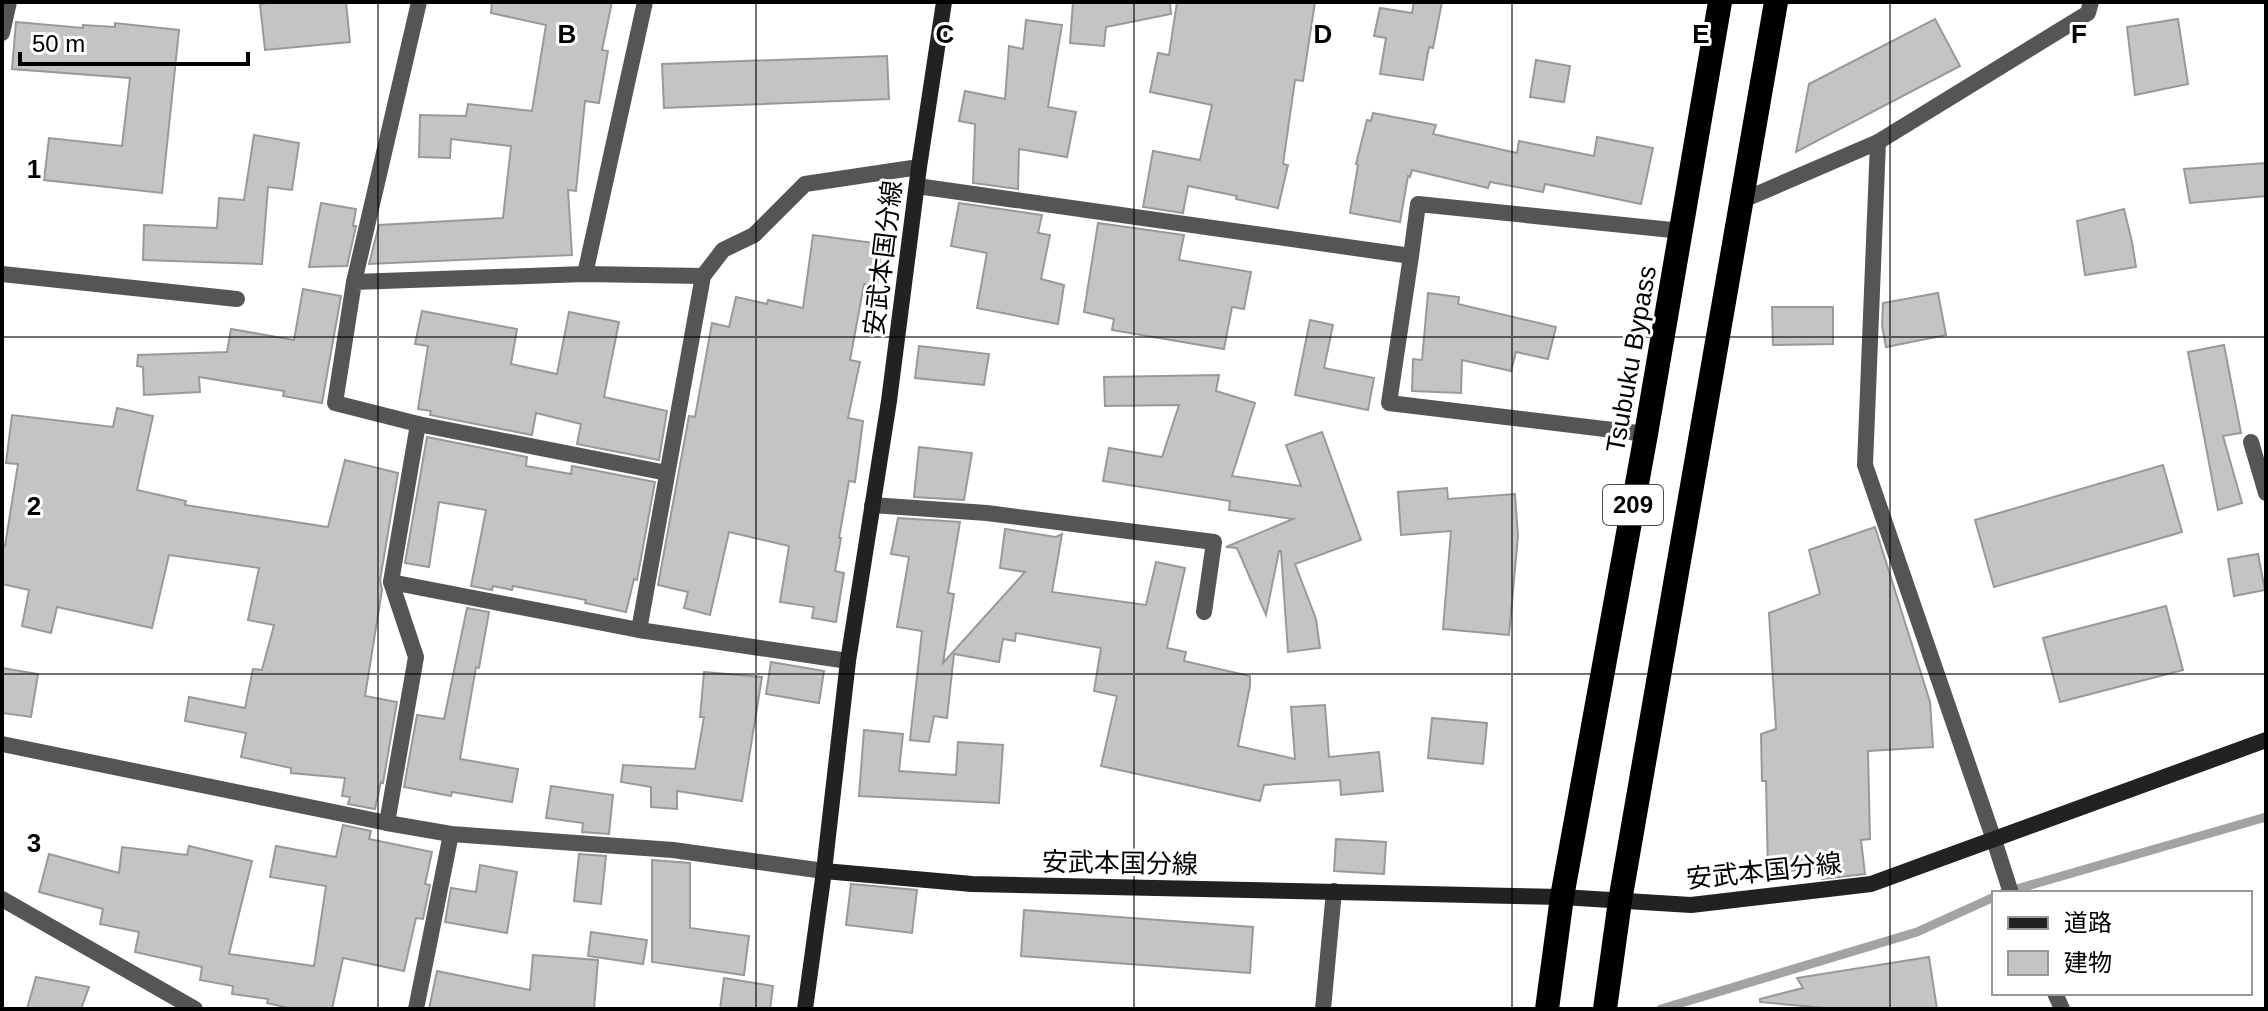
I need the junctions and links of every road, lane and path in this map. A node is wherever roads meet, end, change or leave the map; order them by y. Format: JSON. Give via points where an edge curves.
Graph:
{"nodes":[{"id":1,"x":9,"y":2,"type":"edge"},
{"id":2,"x":419,"y":2,"type":"edge"},
{"id":3,"x":645,"y":2,"type":"edge"},
{"id":4,"x":944,"y":2,"type":"edge"},
{"id":5,"x":1720,"y":2,"type":"edge"},
{"id":6,"x":1776,"y":2,"type":"edge"},
{"id":7,"x":2091,"y":2,"type":"edge"},
{"id":8,"x":2,"y":33,"type":"edge"},
{"id":9,"x":1878,"y":142,"type":"junction"},
{"id":10,"x":919,"y":167,"type":"junction"},
{"id":11,"x":917,"y":186,"type":"junction"},
{"id":12,"x":1741,"y":201,"type":"junction"},
{"id":13,"x":1682,"y":231,"type":"junction"},
{"id":14,"x":1411,"y":256,"type":"junction"},
{"id":15,"x":2,"y":274,"type":"edge"},
{"id":16,"x":585,"y":274,"type":"junction"},
{"id":17,"x":703,"y":276,"type":"junction"},
{"id":18,"x":354,"y":282,"type":"junction"},
{"id":19,"x":237,"y":299,"type":"dead end"},
{"id":20,"x":418,"y":424,"type":"junction"},
{"id":21,"x":1646,"y":434,"type":"junction"},
{"id":22,"x":2251,"y":442,"type":"dead end"},
{"id":23,"x":667,"y":473,"type":"junction"},
{"id":24,"x":2266,"y":493,"type":"edge"},
{"id":25,"x":872,"y":505,"type":"junction"},
{"id":26,"x":391,"y":582,"type":"junction"},
{"id":27,"x":1204,"y":612,"type":"dead end"},
{"id":28,"x":639,"y":630,"type":"junction"},
{"id":29,"x":848,"y":661,"type":"junction"},
{"id":30,"x":2266,"y":740,"type":"edge"},
{"id":31,"x":2,"y":744,"type":"edge"},
{"id":32,"x":387,"y":823,"type":"junction"},
{"id":33,"x":451,"y":834,"type":"junction"},
{"id":34,"x":1994,"y":840,"type":"junction"},
{"id":35,"x":824,"y":871,"type":"junction"},
{"id":36,"x":1334,"y":891,"type":"junction"},
{"id":37,"x":2010,"y":891,"type":"edge"},
{"id":38,"x":1562,"y":897,"type":"junction"},
{"id":39,"x":2,"y":899,"type":"edge"},
{"id":40,"x":1620,"y":901,"type":"junction"},
{"id":41,"x":195,"y":1009,"type":"edge"},
{"id":42,"x":416,"y":1009,"type":"edge"},
{"id":43,"x":805,"y":1009,"type":"edge"},
{"id":44,"x":1323,"y":1009,"type":"edge"},
{"id":45,"x":1547,"y":1009,"type":"edge"},
{"id":46,"x":1605,"y":1009,"type":"edge"}],
"edges":[{"from":1,"to":8,"type":"street"},
{"from":2,"to":18,"type":"street"},
{"from":3,"to":16,"type":"street"},
{"from":4,"to":10,"type":"main road","name":"安武本国分線"},
{"from":5,"to":13,"type":"highway","name":"Tsubuku Bypass","number":"209"},
{"from":6,"to":12,"type":"highway","number":"209"},
{"from":7,"to":9,"type":"street","via":[[2088,13]]},
{"from":9,"to":12,"type":"street"},
{"from":9,"to":34,"type":"street","via":[[1865,465]]},
{"from":10,"to":11,"type":"main road","name":"安武本国分線"},
{"from":10,"to":17,"type":"street","via":[[805,184],[754,235],[723,250]]},
{"from":11,"to":14,"type":"street"},
{"from":11,"to":25,"type":"main road","name":"安武本国分線"},
{"from":12,"to":40,"type":"highway","number":"209"},
{"from":13,"to":14,"type":"street","via":[[1418,204]]},
{"from":13,"to":21,"type":"highway","name":"Tsubuku Bypass","number":"209"},
{"from":14,"to":21,"type":"street","via":[[1389,403]]},
{"from":15,"to":19,"type":"street"},
{"from":16,"to":17,"type":"street"},
{"from":16,"to":18,"type":"street"},
{"from":17,"to":23,"type":"street"},
{"from":18,"to":20,"type":"street","via":[[335,403]]},
{"from":20,"to":23,"type":"street"},
{"from":20,"to":26,"type":"street"},
{"from":21,"to":38,"type":"highway","name":"Tsubuku Bypass","number":"209"},
{"from":22,"to":24,"type":"street"},
{"from":23,"to":28,"type":"street"},
{"from":25,"to":27,"type":"street","via":[[987,513],[1214,542]]},
{"from":25,"to":29,"type":"main road","name":"安武本国分線"},
{"from":26,"to":28,"type":"street"},
{"from":26,"to":32,"type":"street","via":[[416,657]]},
{"from":28,"to":29,"type":"street"},
{"from":29,"to":35,"type":"main road","name":"安武本国分線"},
{"from":30,"to":34,"type":"main road","name":"安武本国分線"},
{"from":31,"to":32,"type":"street"},
{"from":32,"to":33,"type":"street"},
{"from":33,"to":35,"type":"street","via":[[673,850]]},
{"from":33,"to":42,"type":"street"},
{"from":34,"to":37,"type":"street"},
{"from":34,"to":40,"type":"main road","name":"安武本国分線","via":[[1871,884],[1691,905]]},
{"from":35,"to":36,"type":"main road","name":"安武本国分線","via":[[972,884]]},
{"from":35,"to":43,"type":"main road"},
{"from":36,"to":38,"type":"main road","name":"安武本国分線"},
{"from":36,"to":44,"type":"street"},
{"from":38,"to":40,"type":"main road","name":"安武本国分線"},
{"from":38,"to":45,"type":"highway","name":"Tsubuku Bypass","number":"209"},
{"from":39,"to":41,"type":"street"},
{"from":40,"to":46,"type":"highway","number":"209"}]}
